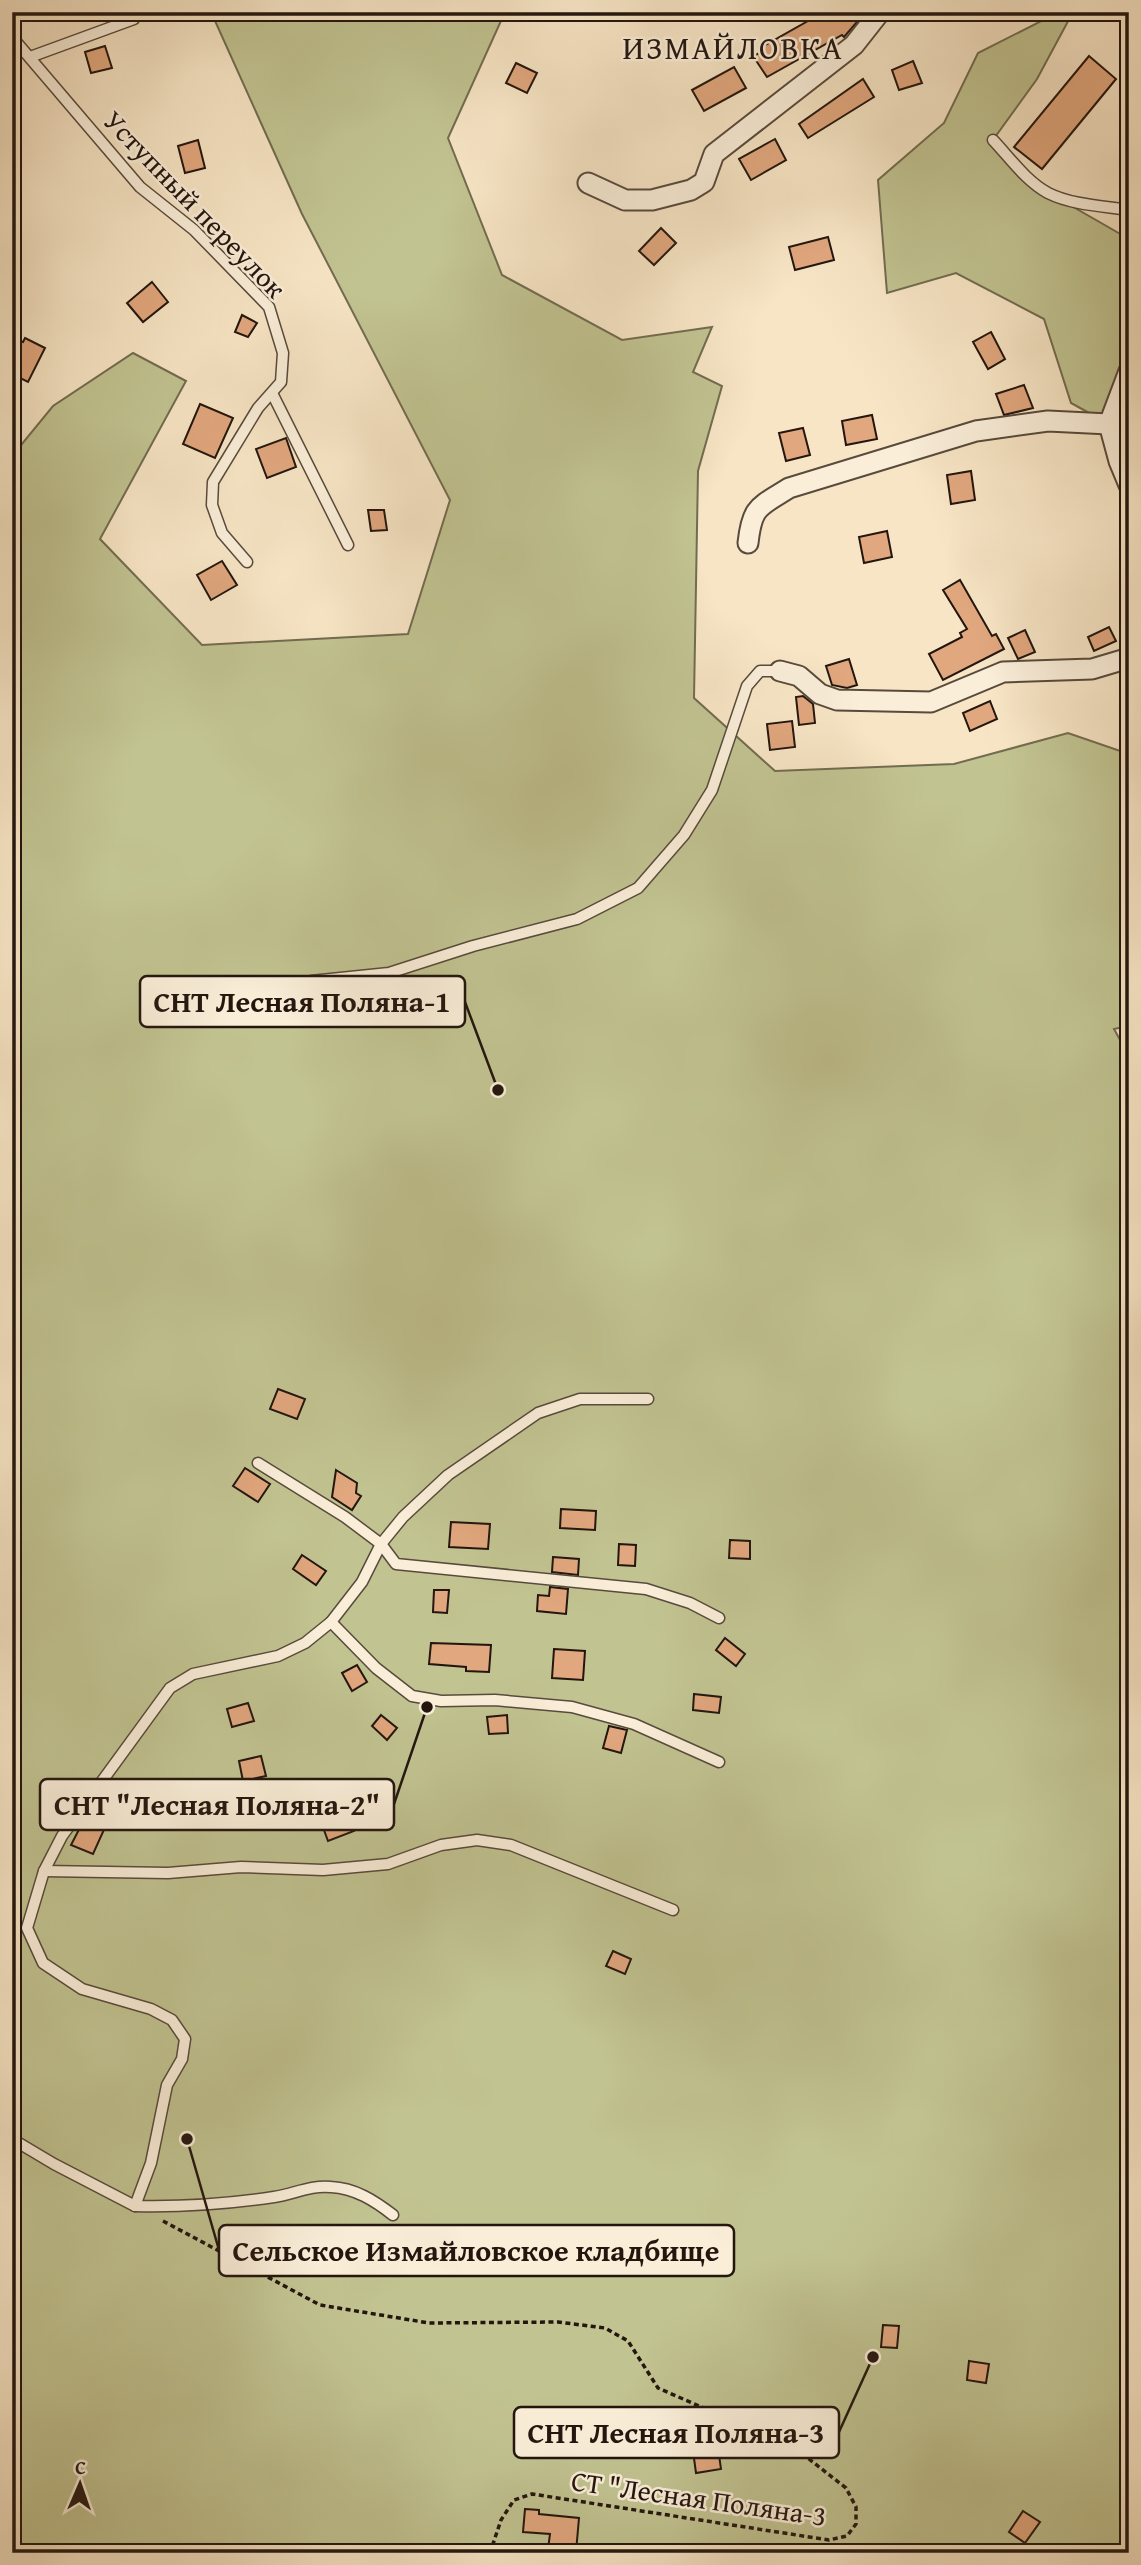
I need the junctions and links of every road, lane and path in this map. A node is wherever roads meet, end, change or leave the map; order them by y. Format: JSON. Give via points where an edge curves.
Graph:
{"nodes":[{"id":1,"x":880,"y":12,"type":"edge"},
{"id":2,"x":134,"y":19,"type":"dead end"},
{"id":3,"x":12,"y":37,"type":"edge"},
{"id":4,"x":30,"y":57,"type":"junction"},
{"id":5,"x":993,"y":140,"type":"dead end"},
{"id":6,"x":589,"y":183,"type":"dead end"},
{"id":7,"x":1129,"y":210,"type":"edge"},
{"id":8,"x":1129,"y":371,"type":"edge"},
{"id":9,"x":272,"y":393,"type":"junction"},
{"id":10,"x":1109,"y":424,"type":"junction"},
{"id":11,"x":1129,"y":485,"type":"edge"},
{"id":12,"x":748,"y":543,"type":"dead end"},
{"id":13,"x":348,"y":545,"type":"dead end"},
{"id":14,"x":247,"y":562,"type":"dead end"},
{"id":15,"x":1129,"y":658,"type":"edge"},
{"id":16,"x":780,"y":671,"type":"joint"},
{"id":17,"x":311,"y":981,"type":"dead end"},
{"id":18,"x":648,"y":1399,"type":"dead end"},
{"id":19,"x":258,"y":1463,"type":"dead end"},
{"id":20,"x":381,"y":1544,"type":"junction"},
{"id":21,"x":719,"y":1618,"type":"dead end"},
{"id":22,"x":331,"y":1622,"type":"junction"},
{"id":23,"x":719,"y":1762,"type":"dead end"},
{"id":24,"x":44,"y":1871,"type":"junction"},
{"id":25,"x":673,"y":1910,"type":"dead end"},
{"id":26,"x":12,"y":2139,"type":"edge"},
{"id":27,"x":135,"y":2206,"type":"junction"},
{"id":28,"x":393,"y":2215,"type":"dead end"},
{"id":29,"x":490,"y":2553,"type":"edge"}],
"edges":[{"from":1,"to":6,"type":"street","via":[[854,45],[714,155],[704,182],[691,190],[652,200],[625,200]]},
{"from":2,"to":4,"type":"lane"},
{"from":3,"to":4,"type":"lane","name":"Уступный переулок"},
{"from":4,"to":9,"type":"lane","name":"Уступный переулок","via":[[139,187],[194,230],[269,307],[283,353],[281,382]]},
{"from":5,"to":7,"type":"lane","via":[[1049,193]]},
{"from":8,"to":10,"type":"street"},
{"from":9,"to":13,"type":"lane"},
{"from":9,"to":14,"type":"lane","name":"Уступный переулок","via":[[213,482],[212,505],[222,533]]},
{"from":10,"to":11,"type":"street"},
{"from":10,"to":12,"type":"street","via":[[1048,421],[976,431],[789,488],[751,518]]},
{"from":15,"to":16,"type":"street","via":[[1092,669],[1003,672],[930,702],[837,700],[820,694],[799,676]]},
{"from":16,"to":17,"type":"lane","via":[[760,671],[747,686],[712,790],[684,835],[638,888],[577,919],[389,973]]},
{"from":18,"to":20,"type":"lane","via":[[580,1399],[538,1413],[448,1475]]},
{"from":19,"to":20,"type":"lane"},
{"from":20,"to":21,"type":"lane","via":[[396,1564],[646,1589]]},
{"from":20,"to":22,"type":"lane","via":[[362,1582]]},
{"from":22,"to":23,"type":"lane","via":[[376,1668],[412,1696],[572,1706],[634,1724]]},
{"from":22,"to":24,"type":"lane","via":[[305,1643],[278,1656],[193,1674],[170,1688],[62,1836]]},
{"from":24,"to":25,"type":"lane","via":[[323,1870],[388,1864],[441,1845],[477,1840],[511,1845]]},
{"from":24,"to":27,"type":"lane","via":[[27,1928],[43,1963],[82,1989],[151,2009],[172,2020],[185,2039],[182,2059],[167,2085],[151,2162]]},
{"from":26,"to":27,"type":"lane"},
{"from":27,"to":28,"type":"lane","via":[[222,2203],[334,2187],[375,2201]]},
{"from":27,"to":29,"type":"path","name":"СТ \"Лесная Поляна-3","via":[[320,2305],[429,2323],[558,2322],[605,2328],[628,2341],[658,2388],[795,2448],[846,2488],[856,2507],[856,2524],[848,2536],[829,2540],[532,2494],[514,2500],[501,2520]]}]}
